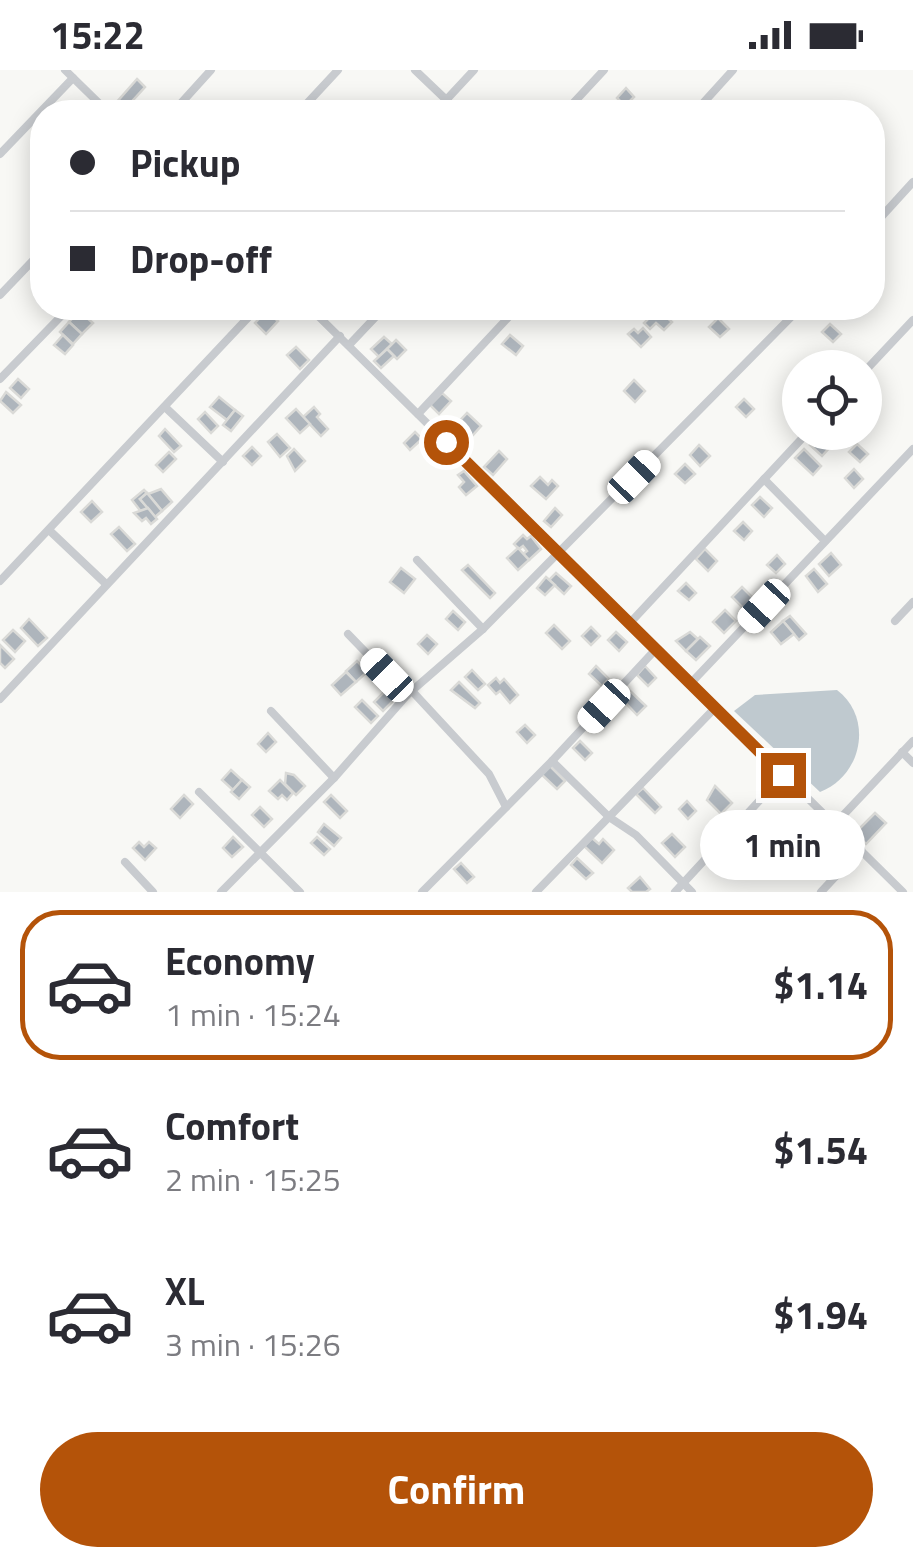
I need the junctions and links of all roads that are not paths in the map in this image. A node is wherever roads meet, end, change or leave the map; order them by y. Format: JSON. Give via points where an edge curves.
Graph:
{"nodes":[{"id":1,"x":65,"y":70,"type":"edge"},
{"id":2,"x":211,"y":70,"type":"edge"},
{"id":3,"x":338,"y":70,"type":"edge"},
{"id":4,"x":415,"y":70,"type":"edge"},
{"id":5,"x":474,"y":70,"type":"edge"},
{"id":6,"x":604,"y":70,"type":"edge"},
{"id":7,"x":733,"y":70,"type":"edge"},
{"id":8,"x":73,"y":78,"type":"junction"},
{"id":9,"x":52,"y":100,"type":"edge"},
{"id":10,"x":96,"y":100,"type":"edge"},
{"id":11,"x":185,"y":100,"type":"edge"},
{"id":12,"x":310,"y":100,"type":"edge"},
{"id":13,"x":446,"y":100,"type":"joint"},
{"id":14,"x":576,"y":100,"type":"edge"},
{"id":15,"x":705,"y":100,"type":"edge"},
{"id":16,"x":30,"y":123,"type":"edge"},
{"id":17,"x":0,"y":154,"type":"edge"},
{"id":18,"x":913,"y":182,"type":"edge"},
{"id":19,"x":885,"y":213,"type":"edge"},
{"id":20,"x":30,"y":264,"type":"edge"},
{"id":21,"x":0,"y":296,"type":"edge"},
{"id":22,"x":57,"y":320,"type":"edge"},
{"id":23,"x":246,"y":320,"type":"edge"},
{"id":24,"x":323,"y":320,"type":"edge"},
{"id":25,"x":373,"y":320,"type":"edge"},
{"id":26,"x":506,"y":320,"type":"edge"},
{"id":27,"x":788,"y":320,"type":"edge"},
{"id":28,"x":913,"y":320,"type":"edge"},
{"id":29,"x":340,"y":336,"type":"junction"},
{"id":30,"x":350,"y":346,"type":"junction"},
{"id":31,"x":882,"y":353,"type":"edge"},
{"id":32,"x":0,"y":379,"type":"edge"},
{"id":33,"x":165,"y":407,"type":"junction"},
{"id":34,"x":418,"y":414,"type":"junction"},
{"id":35,"x":913,"y":449,"type":"edge"},
{"id":36,"x":791,"y":450,"type":"edge"},
{"id":37,"x":222,"y":462,"type":"junction"},
{"id":38,"x":764,"y":479,"type":"junction"},
{"id":39,"x":49,"y":530,"type":"junction"},
{"id":40,"x":826,"y":541,"type":"junction"},
{"id":41,"x":558,"y":553,"type":"junction"},
{"id":42,"x":417,"y":560,"type":"dead end"},
{"id":43,"x":0,"y":581,"type":"edge"},
{"id":44,"x":106,"y":584,"type":"junction"},
{"id":45,"x":913,"y":602,"type":"edge"},
{"id":46,"x":896,"y":621,"type":"dead end"},
{"id":47,"x":629,"y":624,"type":"junction"},
{"id":48,"x":483,"y":628,"type":"junction"},
{"id":49,"x":348,"y":634,"type":"dead end"},
{"id":50,"x":656,"y":650,"type":"junction"},
{"id":51,"x":690,"y":684,"type":"junction"},
{"id":52,"x":409,"y":693,"type":"junction"},
{"id":53,"x":0,"y":699,"type":"edge"},
{"id":54,"x":715,"y":708,"type":"junction"},
{"id":55,"x":271,"y":711,"type":"dead end"},
{"id":56,"x":913,"y":740,"type":"edge"},
{"id":57,"x":902,"y":752,"type":"junction"},
{"id":58,"x":552,"y":762,"type":"junction"},
{"id":59,"x":913,"y":763,"type":"edge"},
{"id":60,"x":783,"y":775,"type":"junction"},
{"id":61,"x":334,"y":778,"type":"junction"},
{"id":62,"x":199,"y":792,"type":"dead end"},
{"id":63,"x":506,"y":807,"type":"junction"},
{"id":64,"x":608,"y":818,"type":"junction"},
{"id":65,"x":834,"y":825,"type":"junction"},
{"id":66,"x":861,"y":850,"type":"junction"},
{"id":67,"x":260,"y":853,"type":"junction"},
{"id":68,"x":124,"y":862,"type":"dead end"},
{"id":69,"x":683,"y":884,"type":"junction"},
{"id":70,"x":153,"y":892,"type":"edge"},
{"id":71,"x":221,"y":892,"type":"edge"},
{"id":72,"x":300,"y":892,"type":"edge"},
{"id":73,"x":422,"y":892,"type":"edge"},
{"id":74,"x":536,"y":892,"type":"edge"},
{"id":75,"x":675,"y":892,"type":"edge"},
{"id":76,"x":692,"y":892,"type":"edge"},
{"id":77,"x":821,"y":892,"type":"edge"},
{"id":78,"x":903,"y":892,"type":"edge"}],
"edges":[{"from":1,"to":8,"type":"street"},
{"from":2,"to":11,"type":"street"},
{"from":3,"to":12,"type":"street"},
{"from":4,"to":13,"type":"street"},
{"from":5,"to":13,"type":"street"},
{"from":6,"to":14,"type":"street"},
{"from":7,"to":15,"type":"street"},
{"from":8,"to":9,"type":"street"},
{"from":8,"to":10,"type":"street"},
{"from":16,"to":17,"type":"street"},
{"from":18,"to":19,"type":"street"},
{"from":20,"to":21,"type":"street"},
{"from":22,"to":32,"type":"street"},
{"from":23,"to":33,"type":"street"},
{"from":24,"to":29,"type":"street"},
{"from":25,"to":30,"type":"street"},
{"from":26,"to":34,"type":"street"},
{"from":27,"to":41,"type":"street"},
{"from":28,"to":31,"type":"street"},
{"from":29,"to":30,"type":"street"},
{"from":29,"to":37,"type":"street"},
{"from":30,"to":34,"type":"street"},
{"from":33,"to":37,"type":"street"},
{"from":33,"to":39,"type":"street"},
{"from":34,"to":41,"type":"street"},
{"from":35,"to":40,"type":"street"},
{"from":36,"to":38,"type":"street"},
{"from":37,"to":44,"type":"street"},
{"from":38,"to":40,"type":"street"},
{"from":38,"to":47,"type":"street"},
{"from":39,"to":43,"type":"street"},
{"from":39,"to":44,"type":"street"},
{"from":40,"to":51,"type":"street"},
{"from":41,"to":47,"type":"street"},
{"from":41,"to":48,"type":"street"},
{"from":42,"to":48,"type":"street"},
{"from":44,"to":53,"type":"street"},
{"from":45,"to":46,"type":"street"},
{"from":47,"to":50,"type":"street"},
{"from":48,"to":52,"type":"street"},
{"from":49,"to":52,"type":"street"},
{"from":50,"to":51,"type":"street"},
{"from":50,"to":58,"type":"street"},
{"from":51,"to":54,"type":"street"},
{"from":52,"to":61,"type":"street"},
{"from":52,"to":63,"type":"street","via":[[488,774]]},
{"from":54,"to":60,"type":"street"},
{"from":54,"to":64,"type":"street"},
{"from":55,"to":61,"type":"street"},
{"from":56,"to":57,"type":"street"},
{"from":57,"to":59,"type":"street"},
{"from":57,"to":65,"type":"street"},
{"from":58,"to":63,"type":"street"},
{"from":58,"to":64,"type":"street"},
{"from":60,"to":65,"type":"street"},
{"from":60,"to":69,"type":"street"},
{"from":61,"to":67,"type":"street"},
{"from":62,"to":67,"type":"street"},
{"from":63,"to":73,"type":"street"},
{"from":64,"to":69,"type":"street","via":[[636,835]]},
{"from":64,"to":74,"type":"street"},
{"from":65,"to":66,"type":"street"},
{"from":66,"to":77,"type":"street"},
{"from":66,"to":78,"type":"street"},
{"from":67,"to":71,"type":"street"},
{"from":67,"to":72,"type":"street"},
{"from":68,"to":70,"type":"street"},
{"from":69,"to":75,"type":"street"},
{"from":69,"to":76,"type":"street"}]}
